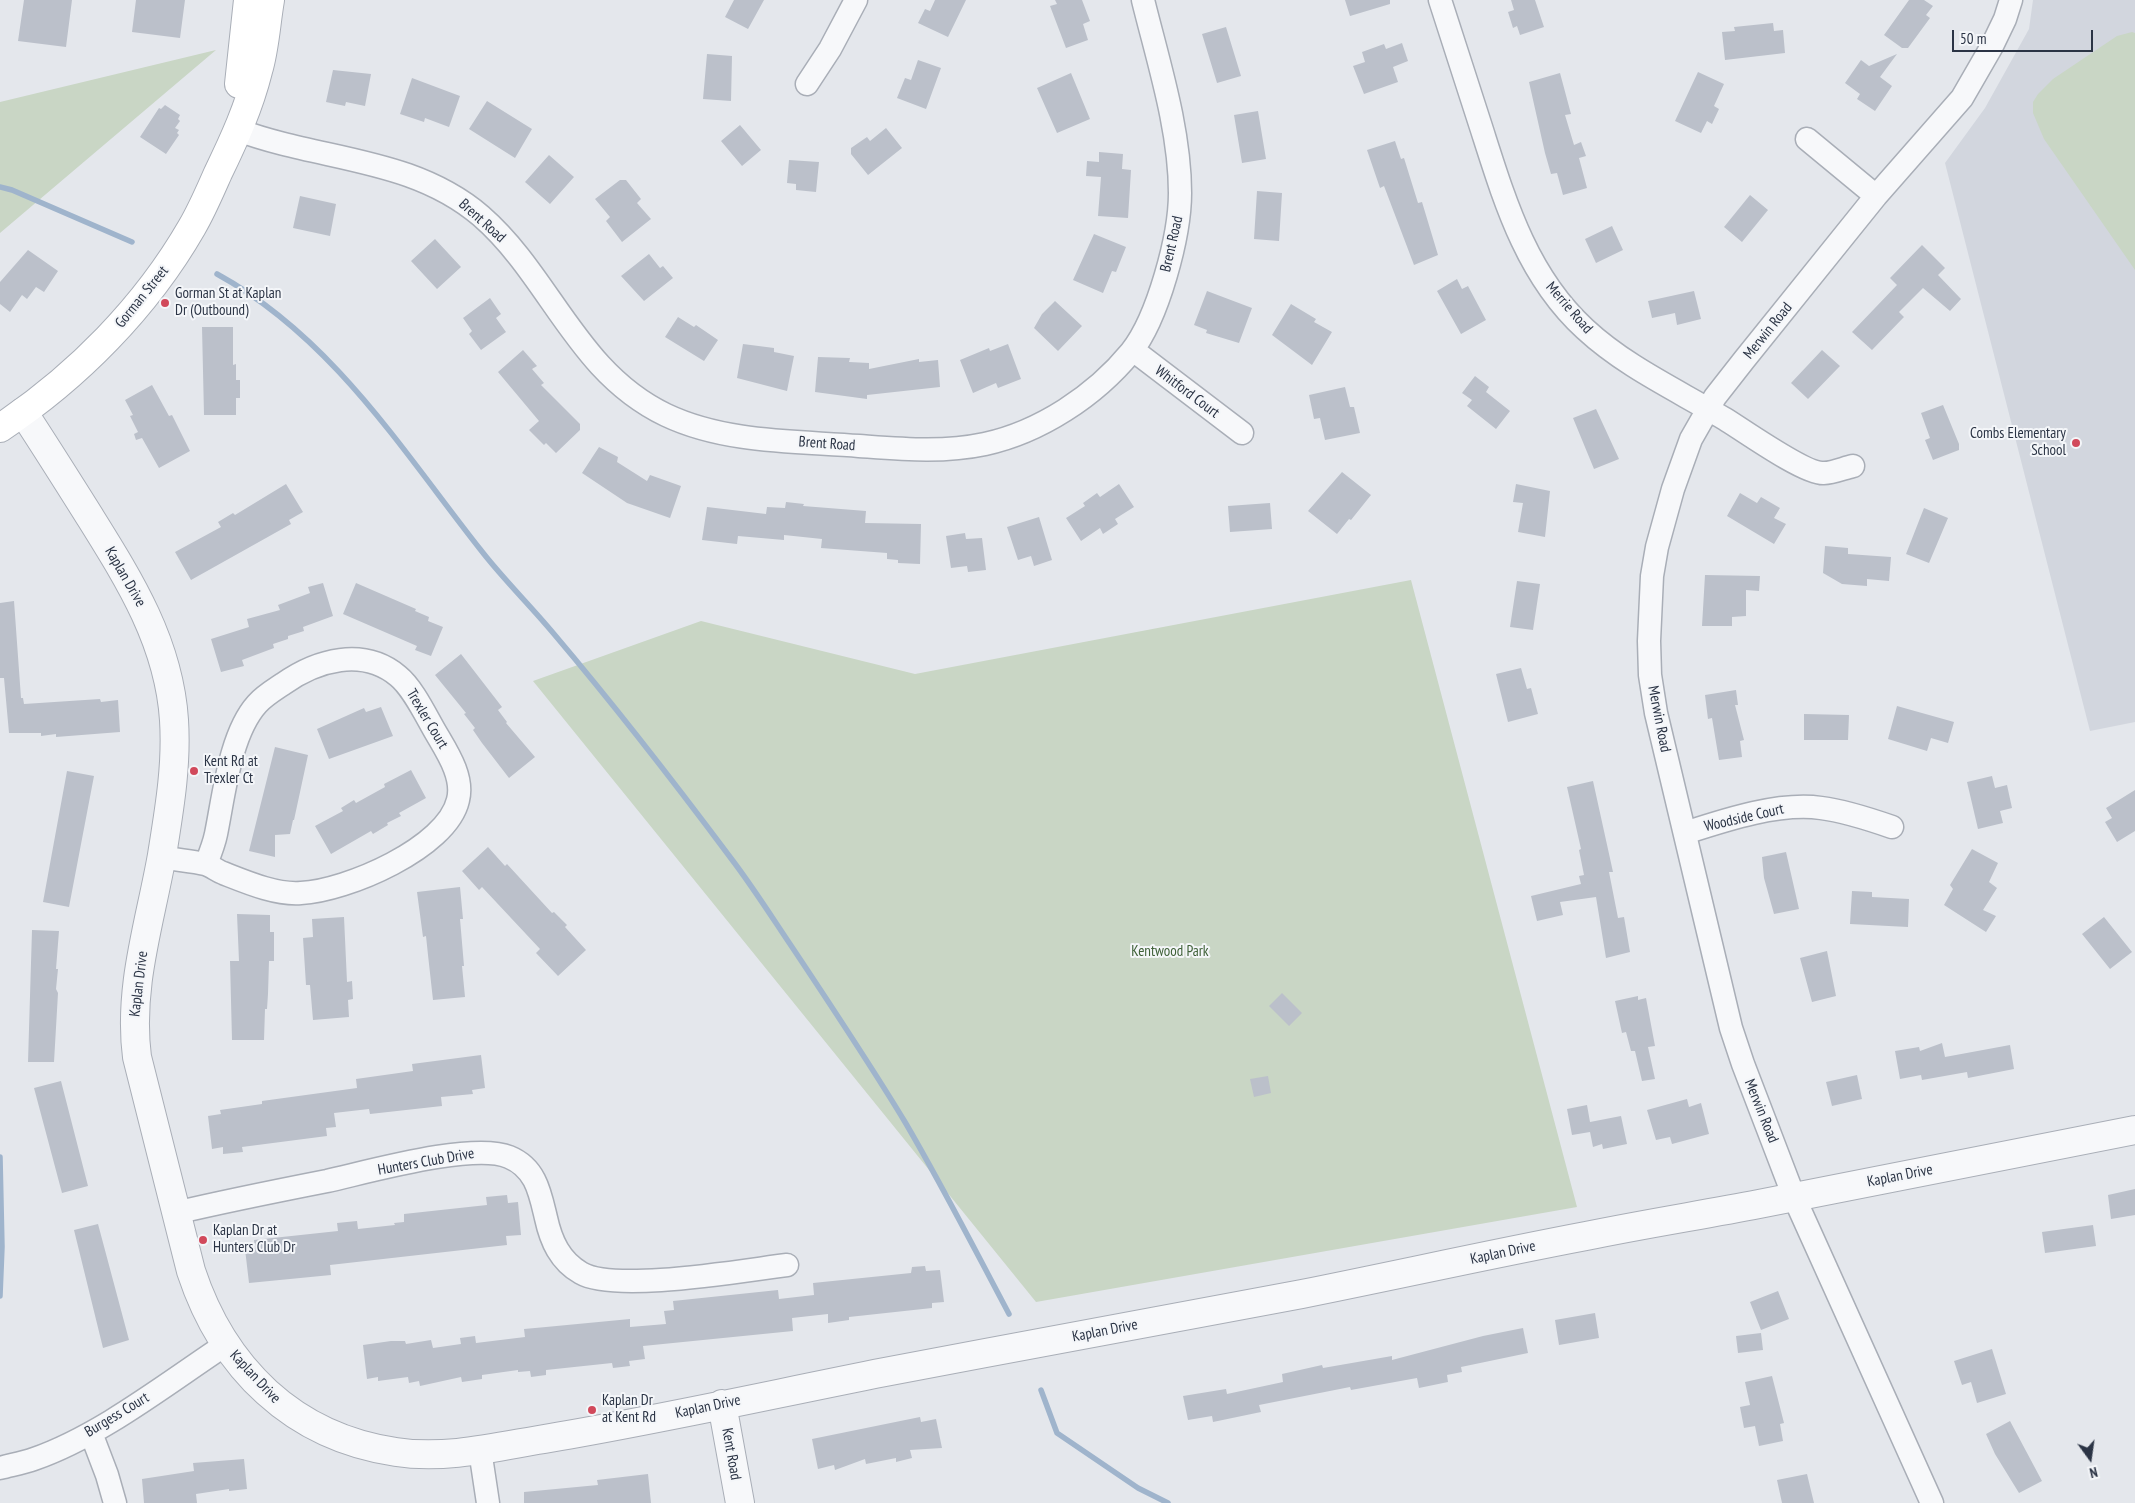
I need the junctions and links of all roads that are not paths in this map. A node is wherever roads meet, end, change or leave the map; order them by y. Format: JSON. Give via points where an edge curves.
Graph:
{"nodes":[{"id":1,"x":248,"y":0,"type":"edge"},
{"id":2,"x":270,"y":0,"type":"edge"},
{"id":3,"x":856,"y":0,"type":"edge"},
{"id":4,"x":1144,"y":0,"type":"edge"},
{"id":5,"x":1440,"y":0,"type":"edge"},
{"id":6,"x":2011,"y":0,"type":"edge"},
{"id":7,"x":807,"y":84,"type":"dead end"},
{"id":8,"x":238,"y":130,"type":"junction"},
{"id":9,"x":1807,"y":139,"type":"dead end"},
{"id":10,"x":1876,"y":196,"type":"junction"},
{"id":11,"x":1132,"y":350,"type":"junction"},
{"id":12,"x":1708,"y":409,"type":"junction"},
{"id":13,"x":24,"y":412,"type":"junction"},
{"id":14,"x":0,"y":428,"type":"edge"},
{"id":15,"x":1242,"y":433,"type":"dead end"},
{"id":16,"x":1853,"y":466,"type":"dead end"},
{"id":17,"x":1892,"y":827,"type":"dead end"},
{"id":18,"x":1685,"y":833,"type":"junction"},
{"id":19,"x":162,"y":856,"type":"junction"},
{"id":20,"x":206,"y":864,"type":"junction"},
{"id":21,"x":2135,"y":1130,"type":"edge"},
{"id":22,"x":1794,"y":1197,"type":"junction"},
{"id":23,"x":175,"y":1213,"type":"junction"},
{"id":24,"x":787,"y":1265,"type":"dead end"},
{"id":25,"x":225,"y":1345,"type":"junction"},
{"id":26,"x":722,"y":1404,"type":"junction"},
{"id":27,"x":90,"y":1433,"type":"junction"},
{"id":28,"x":480,"y":1450,"type":"junction"},
{"id":29,"x":0,"y":1468,"type":"edge"},
{"id":30,"x":115,"y":1503,"type":"edge"},
{"id":31,"x":488,"y":1503,"type":"edge"},
{"id":32,"x":740,"y":1503,"type":"edge"},
{"id":33,"x":1932,"y":1503,"type":"edge"}],
"edges":[{"from":1,"to":8,"type":"main road","name":"Gorman Street","via":[[238,95]]},
{"from":2,"to":8,"type":"main road","name":"Gorman Street","via":[[259,69]]},
{"from":3,"to":7,"type":"street"},
{"from":4,"to":11,"type":"street","name":"Brent Road","via":[[1168,102],[1178,157],[1180,191],[1174,248],[1157,302]]},
{"from":5,"to":12,"type":"street","name":"Merrie Road","via":[[1506,208],[1531,260],[1583,328],[1640,370]]},
{"from":6,"to":10,"type":"street","name":"Merwin Road","via":[[1992,46],[1962,98]]},
{"from":8,"to":11,"type":"street","name":"Brent Road","via":[[267,141],[392,170],[438,186],[498,232],[604,371],[656,410],[718,432],[754,438],[909,450],[960,448],[988,443],[1030,429],[1075,404]]},
{"from":8,"to":13,"type":"main road","name":"Gorman Street","via":[[193,226],[135,309],[100,346]]},
{"from":9,"to":10,"type":"street"},
{"from":10,"to":12,"type":"street","name":"Merwin Road","via":[[1715,396]]},
{"from":11,"to":15,"type":"street","name":"Whitford Court"},
{"from":12,"to":16,"type":"street","name":"Merrie Road","via":[[1796,464],[1822,474]]},
{"from":12,"to":18,"type":"street","name":"Merwin Road","via":[[1691,439],[1673,489],[1657,547],[1649,609],[1652,684]]},
{"from":13,"to":14,"type":"main road","name":"Gorman Street"},
{"from":13,"to":19,"type":"street","name":"Kaplan Drive","via":[[134,589],[160,649],[174,719],[175,763]]},
{"from":17,"to":18,"type":"street","name":"Woodside Court","via":[[1820,808],[1792,807]]},
{"from":18,"to":22,"type":"street","name":"Merwin Road","via":[[1731,1028]]},
{"from":19,"to":20,"type":"street","name":"Trexler Court"},
{"from":19,"to":23,"type":"street","name":"Kaplan Drive","via":[[142,949],[134,1029],[137,1057]]},
{"from":20,"to":20,"type":"street","name":"Trexler Court","via":[[258,885],[300,894],[341,885],[377,872],[405,857],[437,831],[447,821],[458,800],[456,772],[445,748],[400,676],[387,668],[354,658],[328,662],[290,678],[257,704],[235,748],[216,836]]},
{"from":21,"to":22,"type":"street","name":"Kaplan Drive"},
{"from":22,"to":26,"type":"street","name":"Kaplan Drive"},
{"from":22,"to":33,"type":"street","name":"Merwin Road"},
{"from":23,"to":24,"type":"street","name":"Hunters Club Drive","via":[[435,1157],[488,1152],[508,1156],[533,1175],[551,1239],[568,1264],[583,1274],[606,1280],[660,1280]]},
{"from":23,"to":25,"type":"street","name":"Kaplan Drive","via":[[200,1298]]},
{"from":25,"to":27,"type":"street","name":"Burgess Court"},
{"from":25,"to":28,"type":"street","name":"Kaplan Drive","via":[[257,1383],[283,1407],[344,1439],[402,1453]]},
{"from":26,"to":28,"type":"street","name":"Kaplan Drive","via":[[634,1424]]},
{"from":26,"to":32,"type":"street","name":"Kent Road"},
{"from":27,"to":29,"type":"street","name":"Burgess Court","via":[[34,1459]]},
{"from":27,"to":30,"type":"street"},
{"from":28,"to":31,"type":"street"}]}
